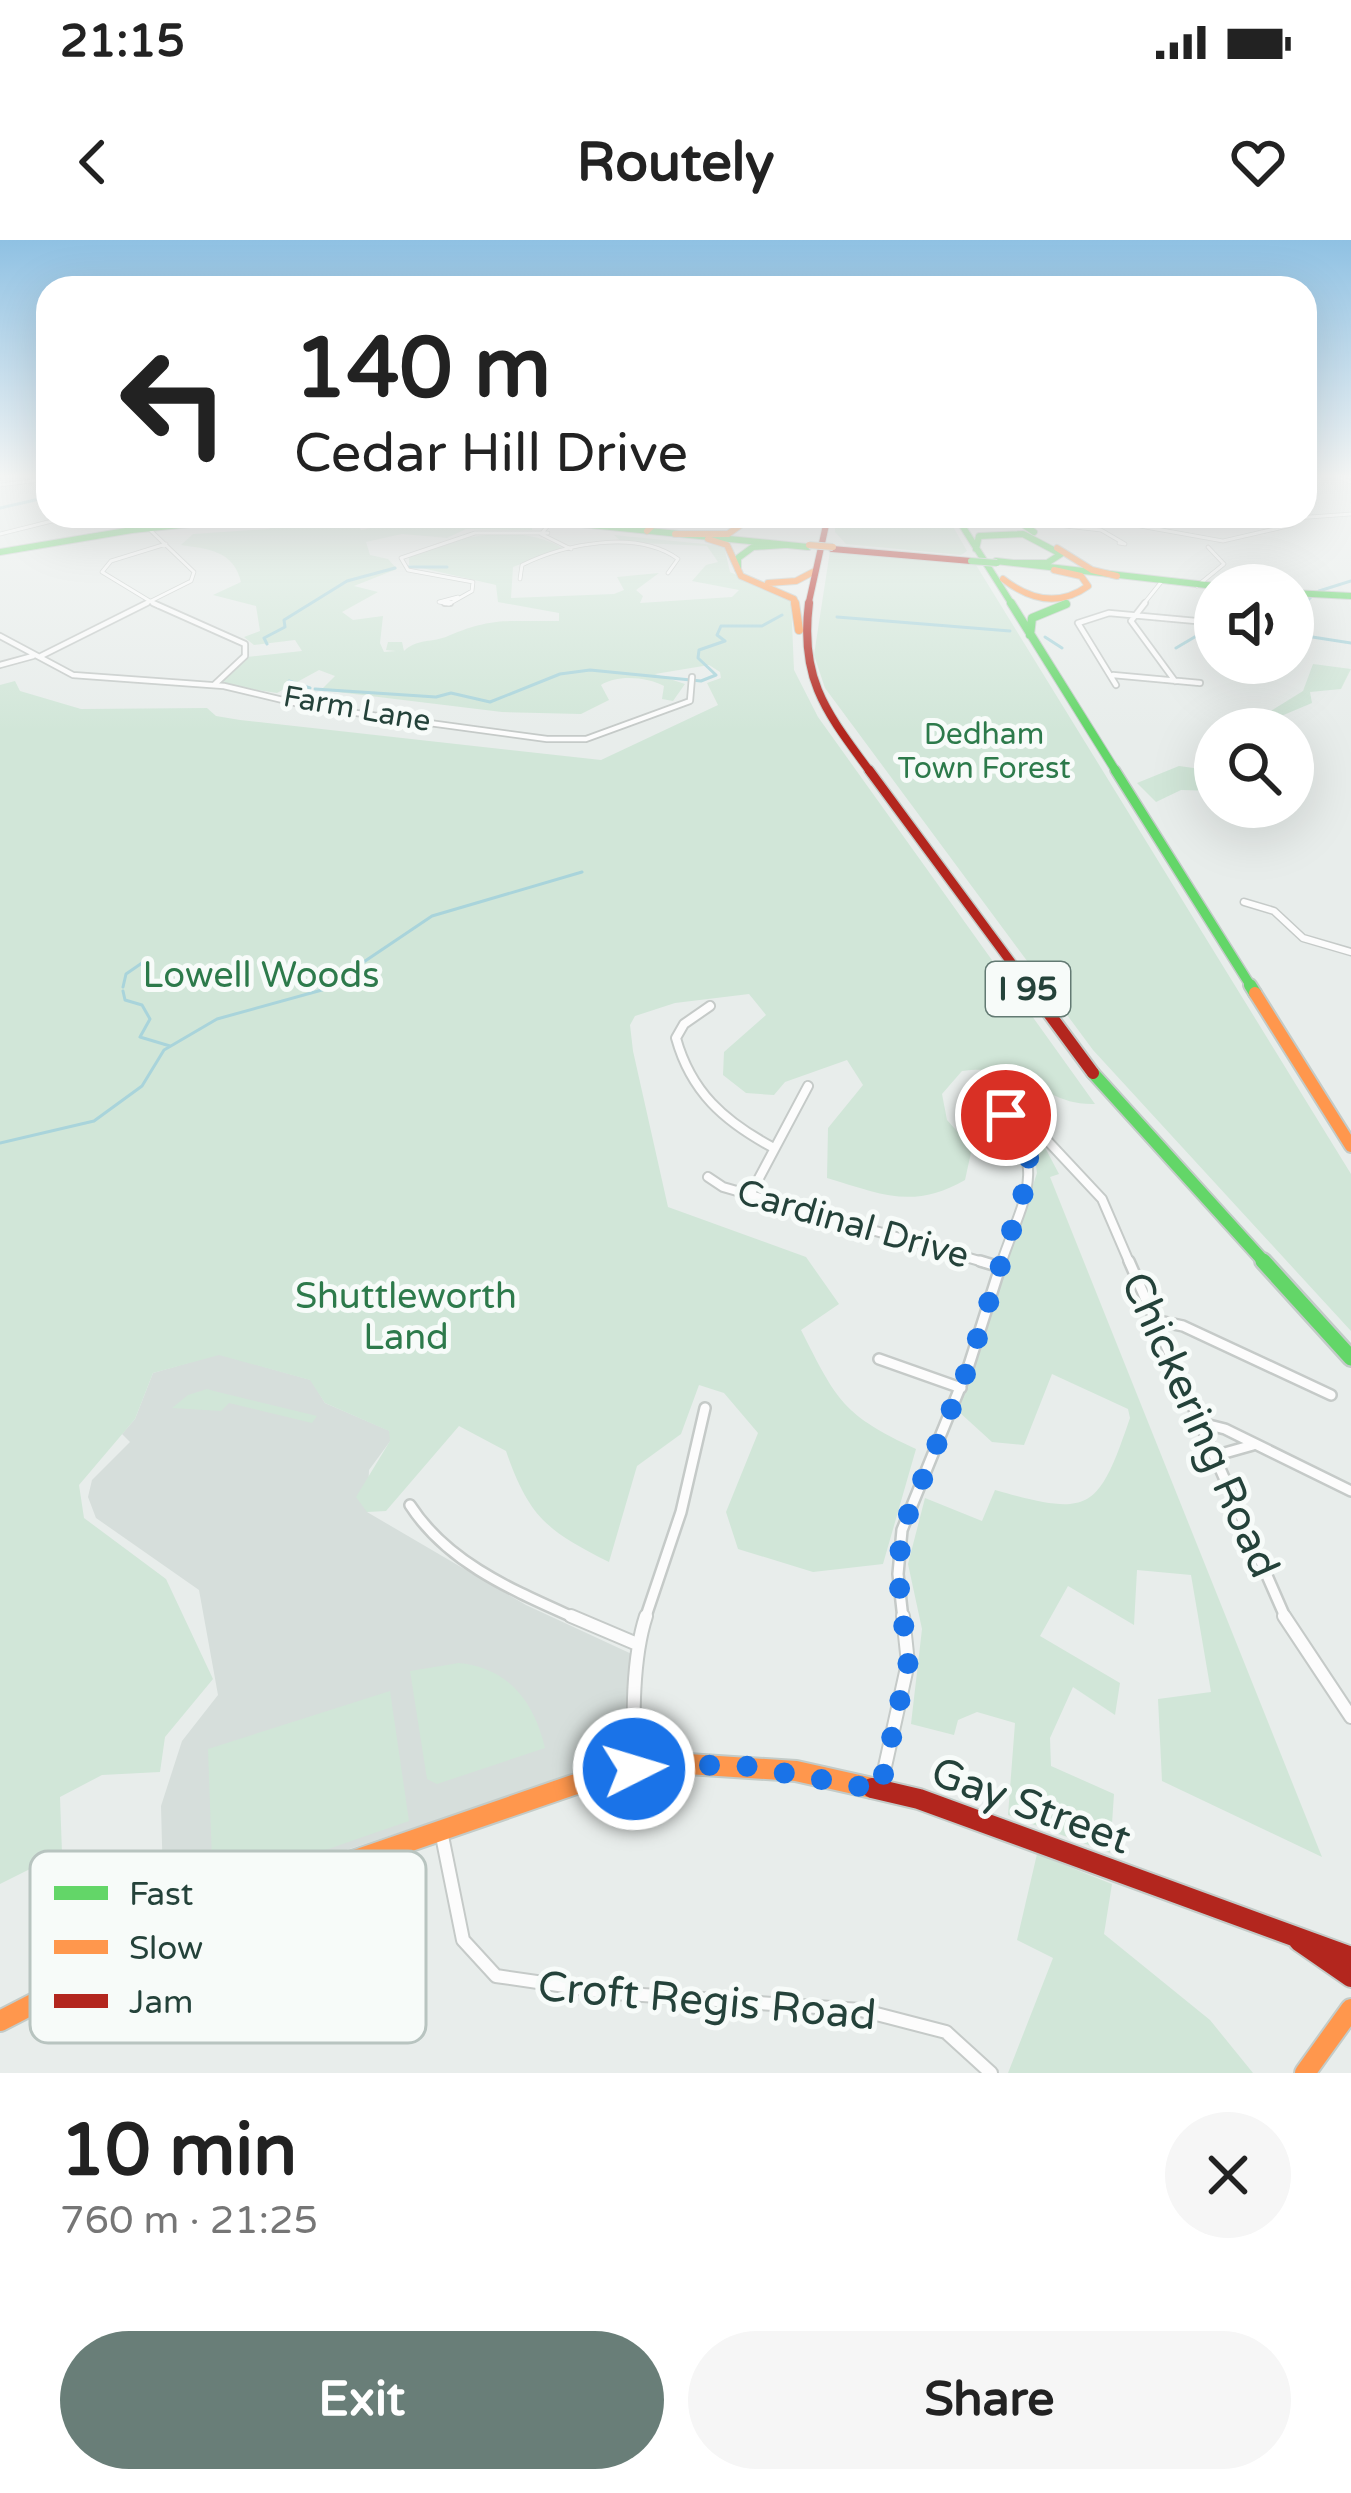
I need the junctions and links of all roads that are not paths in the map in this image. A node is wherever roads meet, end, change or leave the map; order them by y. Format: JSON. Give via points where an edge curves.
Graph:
{"nodes":[{"id":1,"x":983,"y":560,"type":"joint"},
{"id":2,"x":123,"y":561,"type":"edge"},
{"id":3,"x":181,"y":561,"type":"edge"},
{"id":4,"x":401,"y":561,"type":"edge"},
{"id":5,"x":529,"y":561,"type":"edge"},
{"id":6,"x":678,"y":561,"type":"edge"},
{"id":7,"x":734,"y":561,"type":"edge"},
{"id":8,"x":737,"y":561,"type":"edge"},
{"id":9,"x":818,"y":561,"type":"edge"},
{"id":10,"x":987,"y":561,"type":"edge"},
{"id":11,"x":988,"y":561,"type":"edge"},
{"id":12,"x":1052,"y":561,"type":"edge"},
{"id":13,"x":1077,"y":561,"type":"edge"},
{"id":14,"x":1013,"y":563,"type":"junction"},
{"id":15,"x":1054,"y":570,"type":"junction"},
{"id":16,"x":668,"y":572,"type":"dead end"},
{"id":17,"x":815,"y":572,"type":"junction"},
{"id":18,"x":1122,"y":577,"type":"junction"},
{"id":19,"x":520,"y":579,"type":"dead end"},
{"id":20,"x":1162,"y":582,"type":"junction"},
{"id":21,"x":1194,"y":585,"type":"edge"},
{"id":22,"x":1314,"y":594,"type":"edge"},
{"id":23,"x":1351,"y":596,"type":"edge"},
{"id":24,"x":458,"y":597,"type":"dead end"},
{"id":25,"x":155,"y":603,"type":"junction"},
{"id":26,"x":1135,"y":615,"type":"junction"},
{"id":27,"x":1194,"y":621,"type":"edge"},
{"id":28,"x":1030,"y":635,"type":"junction"},
{"id":29,"x":0,"y":636,"type":"edge"},
{"id":30,"x":802,"y":640,"type":"junction"},
{"id":31,"x":38,"y":656,"type":"junction"},
{"id":32,"x":0,"y":665,"type":"edge"},
{"id":33,"x":1111,"y":675,"type":"junction"},
{"id":34,"x":694,"y":680,"type":"dead end"},
{"id":35,"x":1175,"y":681,"type":"junction"},
{"id":36,"x":1194,"y":683,"type":"edge"},
{"id":37,"x":214,"y":685,"type":"junction"},
{"id":38,"x":1116,"y":685,"type":"dead end"},
{"id":39,"x":1244,"y":902,"type":"dead end"},
{"id":40,"x":1351,"y":952,"type":"edge"},
{"id":41,"x":710,"y":1006,"type":"dead end"},
{"id":42,"x":808,"y":1086,"type":"dead end"},
{"id":43,"x":1006,"y":1115,"type":"dead end"},
{"id":44,"x":1044,"y":1136,"type":"dead end"},
{"id":45,"x":1351,"y":1146,"type":"edge"},
{"id":46,"x":772,"y":1147,"type":"junction"},
{"id":47,"x":708,"y":1177,"type":"dead end"},
{"id":48,"x":750,"y":1195,"type":"junction"},
{"id":49,"x":1000,"y":1268,"type":"junction"},
{"id":50,"x":1154,"y":1321,"type":"junction"},
{"id":51,"x":1351,"y":1358,"type":"edge"},
{"id":52,"x":879,"y":1359,"type":"dead end"},
{"id":53,"x":961,"y":1388,"type":"junction"},
{"id":54,"x":1330,"y":1395,"type":"dead end"},
{"id":55,"x":705,"y":1408,"type":"dead end"},
{"id":56,"x":1200,"y":1423,"type":"junction"},
{"id":57,"x":1254,"y":1444,"type":"junction"},
{"id":58,"x":1214,"y":1456,"type":"junction"},
{"id":59,"x":1351,"y":1491,"type":"edge"},
{"id":60,"x":410,"y":1505,"type":"dead end"},
{"id":61,"x":637,"y":1644,"type":"junction"},
{"id":62,"x":1351,"y":1717,"type":"edge"},
{"id":63,"x":634,"y":1769,"type":"junction"},
{"id":64,"x":880,"y":1790,"type":"junction"},
{"id":65,"x":441,"y":1829,"type":"junction"},
{"id":66,"x":381,"y":1851,"type":"edge"},
{"id":67,"x":1292,"y":1936,"type":"junction"},
{"id":68,"x":1351,"y":1957,"type":"edge"},
{"id":69,"x":1351,"y":1977,"type":"edge"},
{"id":70,"x":30,"y":2006,"type":"edge"},
{"id":71,"x":1351,"y":2009,"type":"edge"},
{"id":72,"x":0,"y":2021,"type":"edge"},
{"id":73,"x":992,"y":2073,"type":"edge"},
{"id":74,"x":1305,"y":2073,"type":"edge"}],
"edges":[{"from":1,"to":15,"type":"main road","via":[[1015,591],[1037,599],[1072,599],[1088,586],[1081,576]]},
{"from":1,"to":28,"type":"main road"},
{"from":2,"to":25,"type":"street","via":[[101,569]]},
{"from":3,"to":25,"type":"street","via":[[194,574]]},
{"from":4,"to":24,"type":"street","via":[[408,570],[473,582],[472,592]]},
{"from":5,"to":19,"type":"street"},
{"from":6,"to":16,"type":"street"},
{"from":7,"to":30,"type":"main road","via":[[741,576],[794,599]]},
{"from":8,"to":17,"type":"main road","via":[[739,569],[771,583]]},
{"from":9,"to":17,"type":"main road","number":"I 95"},
{"from":10,"to":15,"type":"main road"},
{"from":11,"to":14,"type":"main road"},
{"from":12,"to":14,"type":"main road"},
{"from":13,"to":18,"type":"main road"},
{"from":14,"to":18,"type":"main road"},
{"from":15,"to":18,"type":"main road"},
{"from":17,"to":30,"type":"main road","number":"I 95"},
{"from":18,"to":20,"type":"main road"},
{"from":18,"to":28,"type":"main road","via":[[1034,616]]},
{"from":20,"to":21,"type":"main road"},
{"from":20,"to":26,"type":"street"},
{"from":22,"to":23,"type":"main road"},
{"from":25,"to":31,"type":"street"},
{"from":25,"to":37,"type":"street","via":[[245,644],[245,656]]},
{"from":26,"to":27,"type":"street"},
{"from":26,"to":33,"type":"street","via":[[1102,614],[1076,626]]},
{"from":26,"to":35,"type":"street","via":[[1134,629]]},
{"from":28,"to":45,"type":"main road"},
{"from":29,"to":31,"type":"street","name":"Farm Lane"},
{"from":30,"to":51,"type":"main road","number":"I 95","via":[[806,673],[823,707],[1064,1037]]},
{"from":31,"to":32,"type":"street"},
{"from":31,"to":37,"type":"street","name":"Farm Lane","via":[[73,675]]},
{"from":33,"to":35,"type":"street"},
{"from":33,"to":38,"type":"street"},
{"from":34,"to":37,"type":"street","name":"Farm Lane","via":[[690,701],[566,741]]},
{"from":35,"to":36,"type":"street"},
{"from":39,"to":40,"type":"street","via":[[1277,914],[1303,938]]},
{"from":41,"to":46,"type":"street","via":[[676,1038],[691,1085]]},
{"from":42,"to":46,"type":"street"},
{"from":43,"to":49,"type":"street","via":[[1025,1141],[1031,1169]]},
{"from":44,"to":50,"type":"street","name":"Chickering Road","via":[[1102,1199]]},
{"from":46,"to":48,"type":"street"},
{"from":47,"to":48,"type":"street","name":"Cardinal Drive"},
{"from":48,"to":49,"type":"street","name":"Cardinal Drive"},
{"from":49,"to":53,"type":"street"},
{"from":50,"to":54,"type":"street","via":[[1183,1326]]},
{"from":50,"to":56,"type":"street","name":"Chickering Road"},
{"from":52,"to":53,"type":"street"},
{"from":53,"to":64,"type":"street","via":[[902,1530],[908,1664]]},
{"from":55,"to":61,"type":"street"},
{"from":56,"to":57,"type":"street"},
{"from":56,"to":58,"type":"street","name":"Chickering Road"},
{"from":57,"to":58,"type":"street"},
{"from":57,"to":59,"type":"street"},
{"from":58,"to":62,"type":"street","name":"Chickering Road","via":[[1291,1631]]},
{"from":60,"to":61,"type":"street","via":[[430,1536],[461,1556]]},
{"from":61,"to":63,"type":"street"},
{"from":63,"to":64,"type":"main road","name":"Gay Street","via":[[734,1764]]},
{"from":63,"to":65,"type":"main road","name":"Gay Street"},
{"from":64,"to":67,"type":"main road","name":"Gay Street","via":[[981,1819]]},
{"from":65,"to":66,"type":"main road","name":"Gay Street"},
{"from":65,"to":73,"type":"street","name":"Croft Regis Road","via":[[464,1940],[496,1976],[613,1993],[861,2010],[946,2032]]},
{"from":67,"to":68,"type":"main road","name":"Gay Street"},
{"from":67,"to":69,"type":"main road","name":"Gay Street"},
{"from":70,"to":72,"type":"main road","name":"Gay Street"},
{"from":71,"to":74,"type":"main road"}]}
